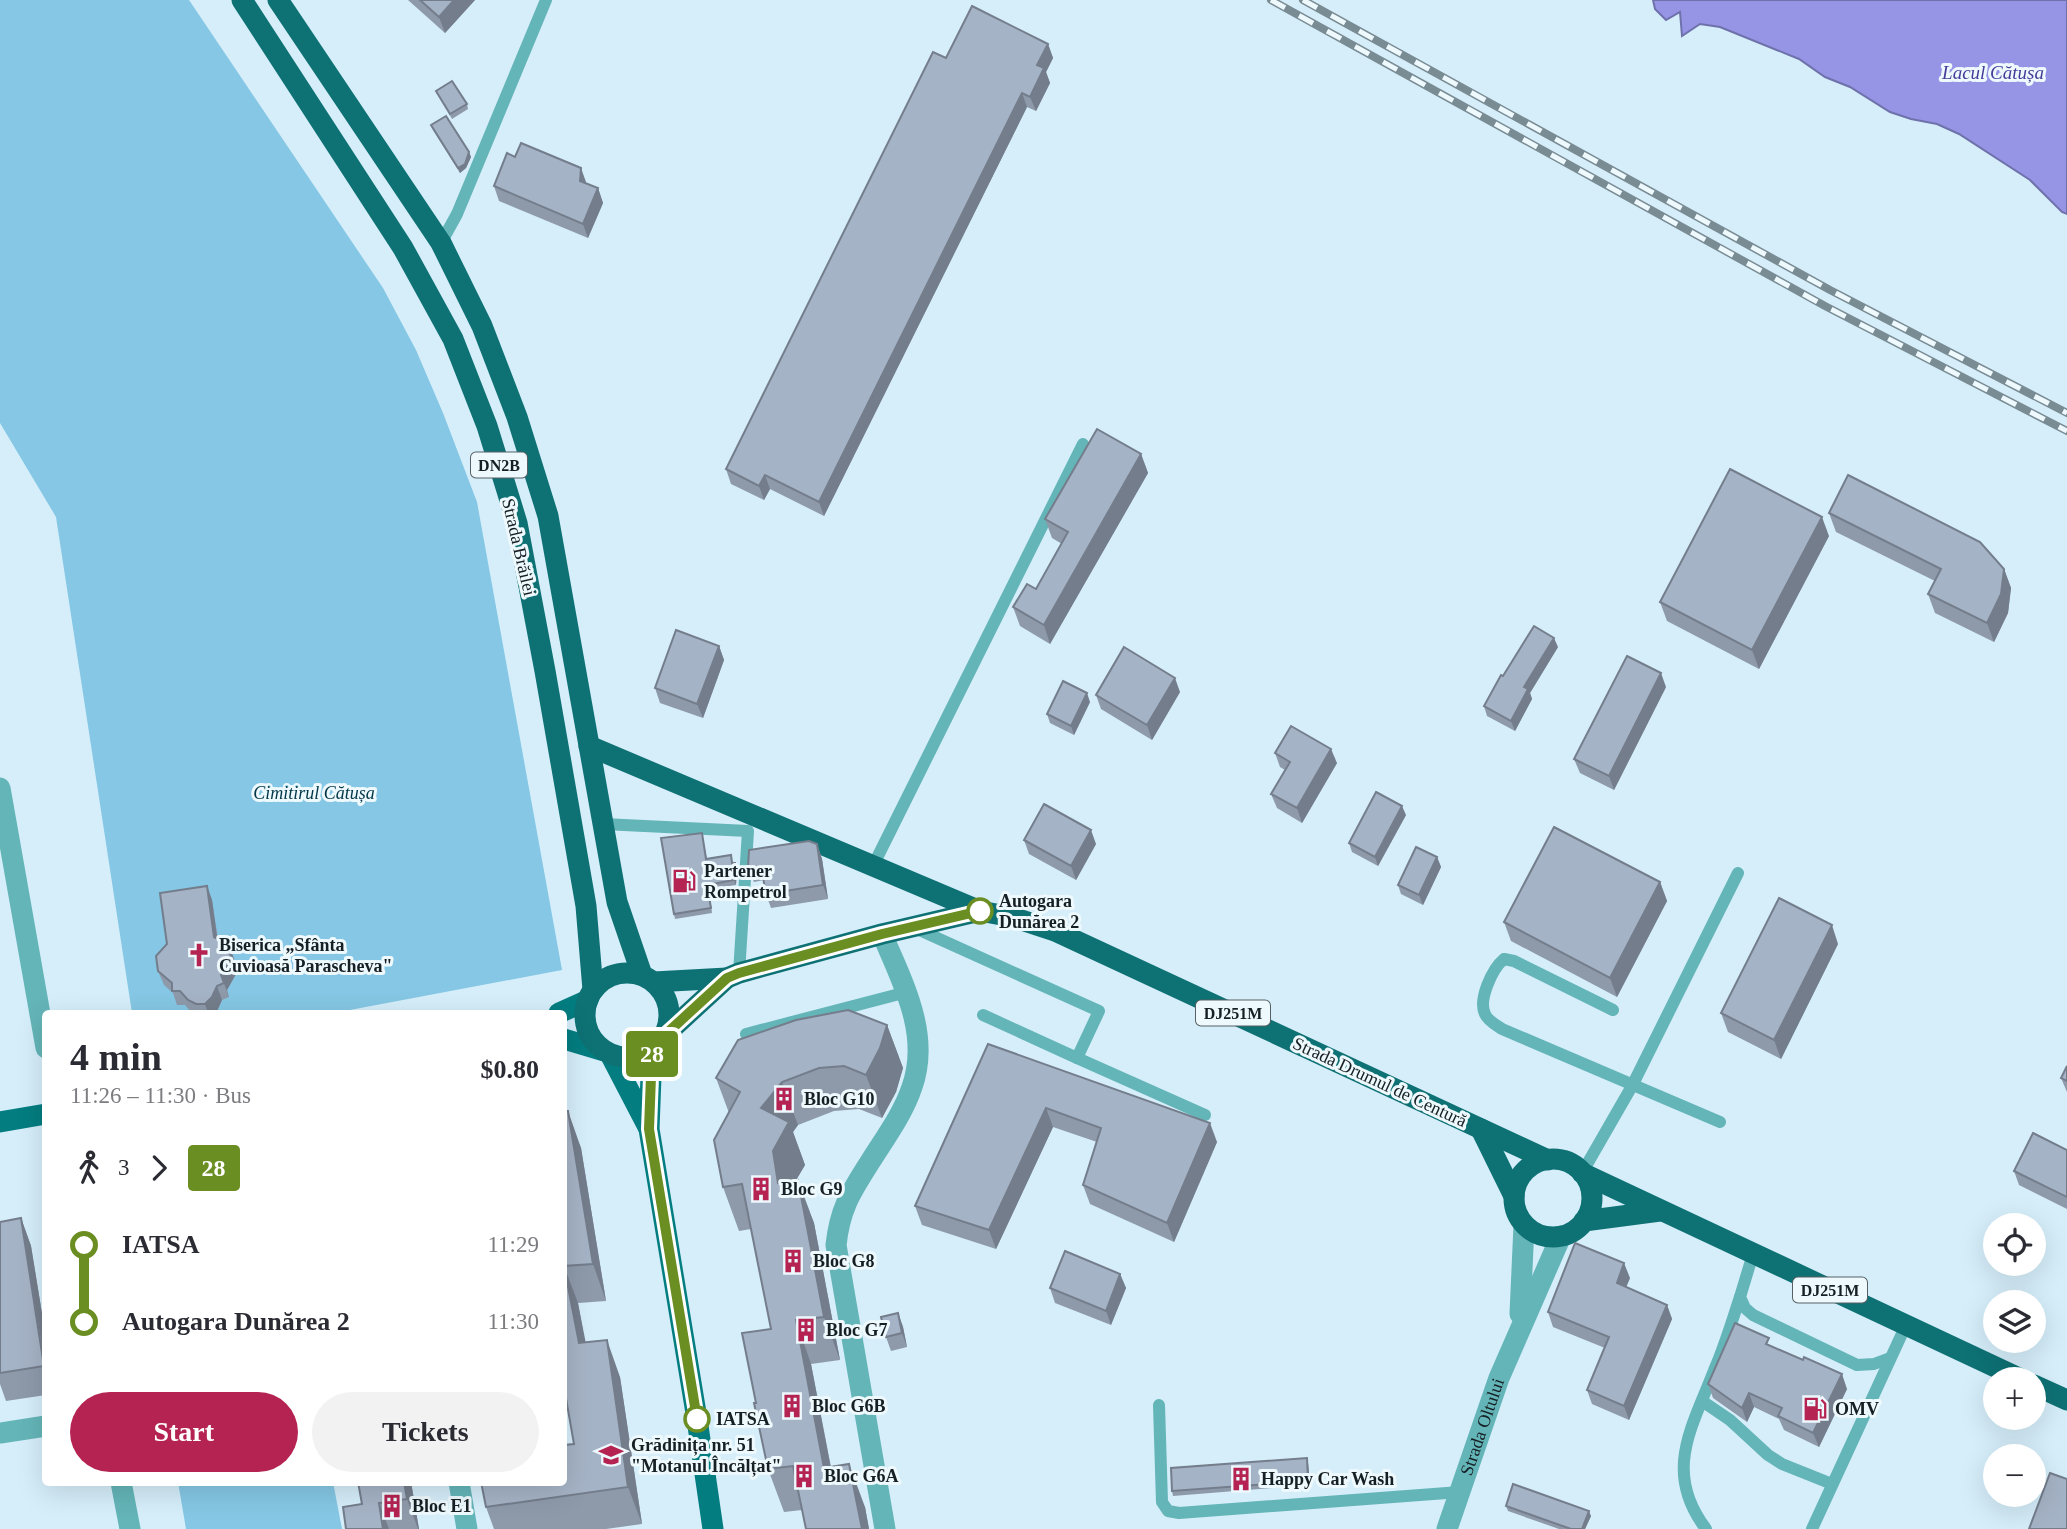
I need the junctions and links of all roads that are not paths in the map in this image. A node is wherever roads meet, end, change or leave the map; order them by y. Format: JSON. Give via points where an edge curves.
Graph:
{"nodes":[{"id":1,"x":242,"y":0,"type":"edge"},
{"id":2,"x":278,"y":0,"type":"edge"},
{"id":3,"x":546,"y":0,"type":"edge"},
{"id":4,"x":441,"y":243,"type":"junction"},
{"id":5,"x":1083,"y":444,"type":"dead end"},
{"id":6,"x":589,"y":746,"type":"junction"},
{"id":7,"x":0,"y":788,"type":"edge"},
{"id":8,"x":603,"y":824,"type":"junction"},
{"id":9,"x":754,"y":825,"type":"junction"},
{"id":10,"x":873,"y":866,"type":"junction"},
{"id":11,"x":1738,"y":873,"type":"dead end"},
{"id":12,"x":980,"y":911,"type":"junction"},
{"id":13,"x":911,"y":927,"type":"junction"},
{"id":14,"x":882,"y":934,"type":"junction"},
{"id":15,"x":733,"y":976,"type":"junction"},
{"id":16,"x":648,"y":979,"type":"junction"},
{"id":17,"x":907,"y":992,"type":"junction"},
{"id":18,"x":591,"y":995,"type":"junction"},
{"id":19,"x":564,"y":1010,"type":"edge"},
{"id":20,"x":1613,"y":1010,"type":"dead end"},
{"id":21,"x":983,"y":1015,"type":"dead end"},
{"id":22,"x":42,"y":1025,"type":"edge"},
{"id":23,"x":746,"y":1034,"type":"edge"},
{"id":24,"x":567,"y":1041,"type":"edge"},
{"id":25,"x":659,"y":1042,"type":"junction"},
{"id":26,"x":607,"y":1052,"type":"junction"},
{"id":27,"x":1077,"y":1058,"type":"junction"},
{"id":28,"x":1632,"y":1086,"type":"junction"},
{"id":29,"x":42,"y":1115,"type":"edge"},
{"id":30,"x":1205,"y":1115,"type":"dead end"},
{"id":31,"x":0,"y":1122,"type":"edge"},
{"id":32,"x":1720,"y":1122,"type":"dead end"},
{"id":33,"x":649,"y":1129,"type":"junction"},
{"id":34,"x":1481,"y":1129,"type":"junction"},
{"id":35,"x":1548,"y":1160,"type":"junction"},
{"id":36,"x":1582,"y":1173,"type":"junction"},
{"id":37,"x":1514,"y":1196,"type":"junction"},
{"id":38,"x":1660,"y":1211,"type":"junction"},
{"id":39,"x":1584,"y":1221,"type":"junction"},
{"id":40,"x":1524,"y":1225,"type":"junction"},
{"id":41,"x":1561,"y":1236,"type":"junction"},
{"id":42,"x":1753,"y":1254,"type":"junction"},
{"id":43,"x":1740,"y":1297,"type":"junction"},
{"id":44,"x":1906,"y":1325,"type":"junction"},
{"id":45,"x":1520,"y":1326,"type":"junction"},
{"id":46,"x":1890,"y":1357,"type":"junction"},
{"id":47,"x":1995,"y":1367,"type":"edge"},
{"id":48,"x":2046,"y":1391,"type":"edge"},
{"id":49,"x":1702,"y":1401,"type":"junction"},
{"id":50,"x":2067,"y":1401,"type":"edge"},
{"id":51,"x":1159,"y":1405,"type":"dead end"},
{"id":52,"x":42,"y":1427,"type":"edge"},
{"id":53,"x":0,"y":1433,"type":"edge"},
{"id":54,"x":1832,"y":1484,"type":"junction"},
{"id":55,"x":122,"y":1486,"type":"edge"},
{"id":56,"x":461,"y":1486,"type":"edge"},
{"id":57,"x":1460,"y":1492,"type":"junction"},
{"id":58,"x":130,"y":1529,"type":"edge"},
{"id":59,"x":467,"y":1529,"type":"edge"},
{"id":60,"x":713,"y":1529,"type":"edge"},
{"id":61,"x":885,"y":1529,"type":"edge"},
{"id":62,"x":1447,"y":1529,"type":"edge"},
{"id":63,"x":1706,"y":1529,"type":"edge"},
{"id":64,"x":1812,"y":1529,"type":"edge"}],
"edges":[{"from":1,"to":18,"type":"highway","name":"Strada Brăilei","number":"DN2B","via":[[403,248],[453,340],[487,426],[517,523],[535,617],[586,906]]},
{"from":2,"to":4,"type":"highway","name":"Strada Brăilei","number":"DN2B"},
{"from":3,"to":4,"type":"lane"},
{"from":4,"to":6,"type":"highway","name":"Strada Brăilei","number":"DN2B","via":[[507,391],[548,516]]},
{"from":5,"to":10,"type":"lane"},
{"from":6,"to":8,"type":"highway","name":"Strada Brăilei","number":"DN2B"},
{"from":6,"to":9,"type":"highway","number":"DJ251M"},
{"from":7,"to":22,"type":"street"},
{"from":8,"to":9,"type":"lane"},
{"from":8,"to":16,"type":"highway","name":"Strada Brăilei","number":"DN2B","via":[[617,902]]},
{"from":9,"to":10,"type":"highway","number":"DJ251M"},
{"from":9,"to":15,"type":"lane"},
{"from":10,"to":12,"type":"highway","number":"DJ251M"},
{"from":11,"to":28,"type":"lane"},
{"from":12,"to":13,"type":"highway","name":"Strada Drumul de Centură","number":"DJ251M"},
{"from":12,"to":34,"type":"highway","name":"Strada Drumul de Centură","number":"DJ251M","via":[[1055,931]]},
{"from":13,"to":14,"type":"highway","name":"Strada Drumul de Centură","number":"DJ251M"},
{"from":13,"to":27,"type":"lane","via":[[1099,1011]]},
{"from":14,"to":15,"type":"highway","name":"Strada Drumul de Centură","number":"DJ251M"},
{"from":14,"to":17,"type":"street"},
{"from":15,"to":16,"type":"highway","name":"Strada Drumul de Centură","number":"DJ251M"},
{"from":15,"to":25,"type":"highway","name":"Strada Drumul de Centură","number":"DJ251M"},
{"from":16,"to":18,"type":"highway","via":[[629,973],[615,975]]},
{"from":16,"to":25,"type":"highway","name":"Strada Brăilei","number":"DN2B","via":[[666,997],[670,1015]]},
{"from":17,"to":23,"type":"lane"},
{"from":17,"to":61,"type":"street","via":[[916,1022],[918,1060],[913,1085],[843,1208],[836,1245]]},
{"from":18,"to":19,"type":"main road"},
{"from":18,"to":26,"type":"highway","name":"Strada Brăilei","number":"DN2B","via":[[585,1014],[587,1028],[593,1041]]},
{"from":20,"to":28,"type":"lane","via":[[1504,959],[1482,1002],[1486,1017],[1502,1029]]},
{"from":21,"to":27,"type":"lane"},
{"from":24,"to":26,"type":"main road"},
{"from":25,"to":26,"type":"highway","via":[[639,1057]]},
{"from":25,"to":33,"type":"main road","name":"Strada Brăilei","number":"DN2B"},
{"from":26,"to":33,"type":"main road","name":"Strada Brăilei","number":"DN2B"},
{"from":27,"to":30,"type":"lane"},
{"from":28,"to":32,"type":"lane"},
{"from":28,"to":36,"type":"lane"},
{"from":29,"to":31,"type":"main road"},
{"from":33,"to":60,"type":"main road","name":"Strada Brăilei","number":"DN2B"},
{"from":34,"to":35,"type":"highway","name":"Strada Drumul de Centură","number":"DJ251M"},
{"from":34,"to":37,"type":"highway","name":"Strada Drumul de Centură"},
{"from":35,"to":36,"type":"highway","name":"Strada Drumul de Centură","number":"DJ251M","via":[[1570,1164]]},
{"from":35,"to":37,"type":"highway","via":[[1524,1172]]},
{"from":36,"to":38,"type":"highway","name":"Strada Drumul de Centură","number":"DJ251M"},
{"from":36,"to":39,"type":"highway","via":[[1591,1197]]},
{"from":37,"to":40,"type":"highway","name":"Strada Drumul de Centură"},
{"from":38,"to":39,"type":"highway"},
{"from":38,"to":42,"type":"highway","name":"Strada Drumul de Centură","number":"DJ251M"},
{"from":39,"to":41,"type":"highway"},
{"from":40,"to":41,"type":"highway","via":[[1541,1235]]},
{"from":40,"to":45,"type":"street","name":"Strada Oltului"},
{"from":41,"to":45,"type":"street","name":"Strada Oltului"},
{"from":42,"to":43,"type":"lane"},
{"from":42,"to":44,"type":"highway","name":"Strada Drumul de Centură","number":"DJ251M"},
{"from":43,"to":46,"type":"lane","via":[[1753,1315],[1857,1364],[1874,1364]]},
{"from":43,"to":49,"type":"lane"},
{"from":44,"to":46,"type":"lane"},
{"from":44,"to":47,"type":"highway","name":"Strada Drumul de Centură","number":"DJ251M"},
{"from":45,"to":57,"type":"street","name":"Strada Oltului"},
{"from":46,"to":54,"type":"lane"},
{"from":48,"to":50,"type":"highway"},
{"from":49,"to":54,"type":"lane","via":[[1782,1464]]},
{"from":49,"to":63,"type":"lane","via":[[1688,1434],[1682,1466],[1697,1518]]},
{"from":51,"to":57,"type":"lane","via":[[1163,1502],[1168,1511]]},
{"from":52,"to":53,"type":"street"},
{"from":54,"to":64,"type":"lane"},
{"from":55,"to":58,"type":"street"},
{"from":56,"to":59,"type":"street"},
{"from":57,"to":62,"type":"street","name":"Strada Oltului"}]}
